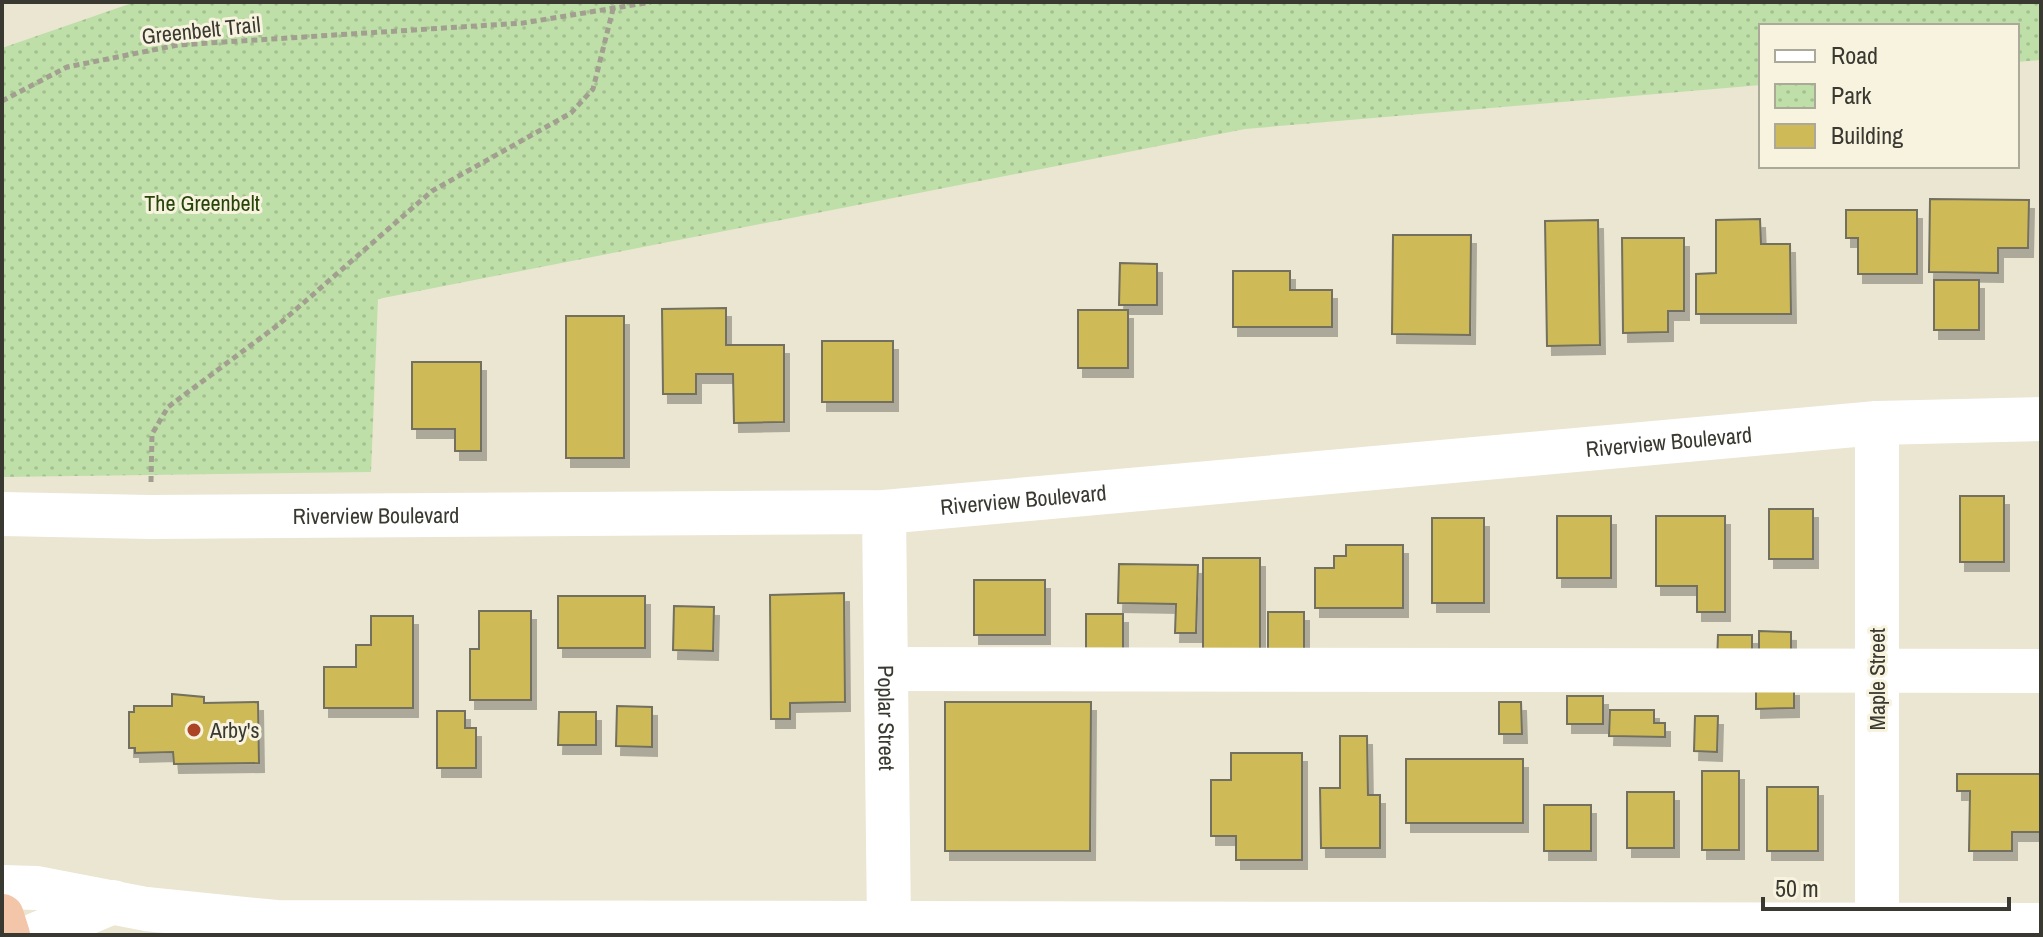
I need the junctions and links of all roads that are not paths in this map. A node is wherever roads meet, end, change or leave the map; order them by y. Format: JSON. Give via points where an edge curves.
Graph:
{"nodes":[{"id":1,"x":2041,"y":419,"type":"edge"},
{"id":2,"x":1877,"y":423,"type":"junction"},
{"id":3,"x":884,"y":512,"type":"junction"},
{"id":4,"x":2,"y":514,"type":"edge"},
{"id":5,"x":886,"y":669,"type":"junction"},
{"id":6,"x":1877,"y":671,"type":"junction"},
{"id":7,"x":2041,"y":671,"type":"edge"},
{"id":8,"x":2,"y":887,"type":"edge"},
{"id":9,"x":113,"y":902,"type":"junction"},
{"id":10,"x":2,"y":916,"type":"edge"},
{"id":11,"x":889,"y":923,"type":"junction"},
{"id":12,"x":2041,"y":925,"type":"edge"},
{"id":13,"x":276,"y":928,"type":"edge"},
{"id":14,"x":1235,"y":930,"type":"edge"},
{"id":15,"x":1877,"y":930,"type":"edge"},
{"id":16,"x":8,"y":935,"type":"edge"},
{"id":17,"x":35,"y":935,"type":"edge"}],
"edges":[{"from":1,"to":2,"type":"street","name":"Riverview Boulevard"},
{"from":2,"to":3,"type":"street","name":"Riverview Boulevard"},
{"from":2,"to":6,"type":"street","name":"Maple Street"},
{"from":3,"to":4,"type":"street","name":"Riverview Boulevard"},
{"from":3,"to":5,"type":"street","name":"Poplar Street"},
{"from":5,"to":6,"type":"street"},
{"from":5,"to":11,"type":"street","name":"Poplar Street"},
{"from":6,"to":7,"type":"street"},
{"from":6,"to":15,"type":"street","name":"Maple Street"},
{"from":8,"to":9,"type":"street"},
{"from":9,"to":13,"type":"street"},
{"from":9,"to":17,"type":"street"},
{"from":10,"to":16,"type":"highway"},
{"from":11,"to":13,"type":"street"},
{"from":11,"to":14,"type":"street"},
{"from":12,"to":15,"type":"street"},
{"from":14,"to":15,"type":"street"}]}
